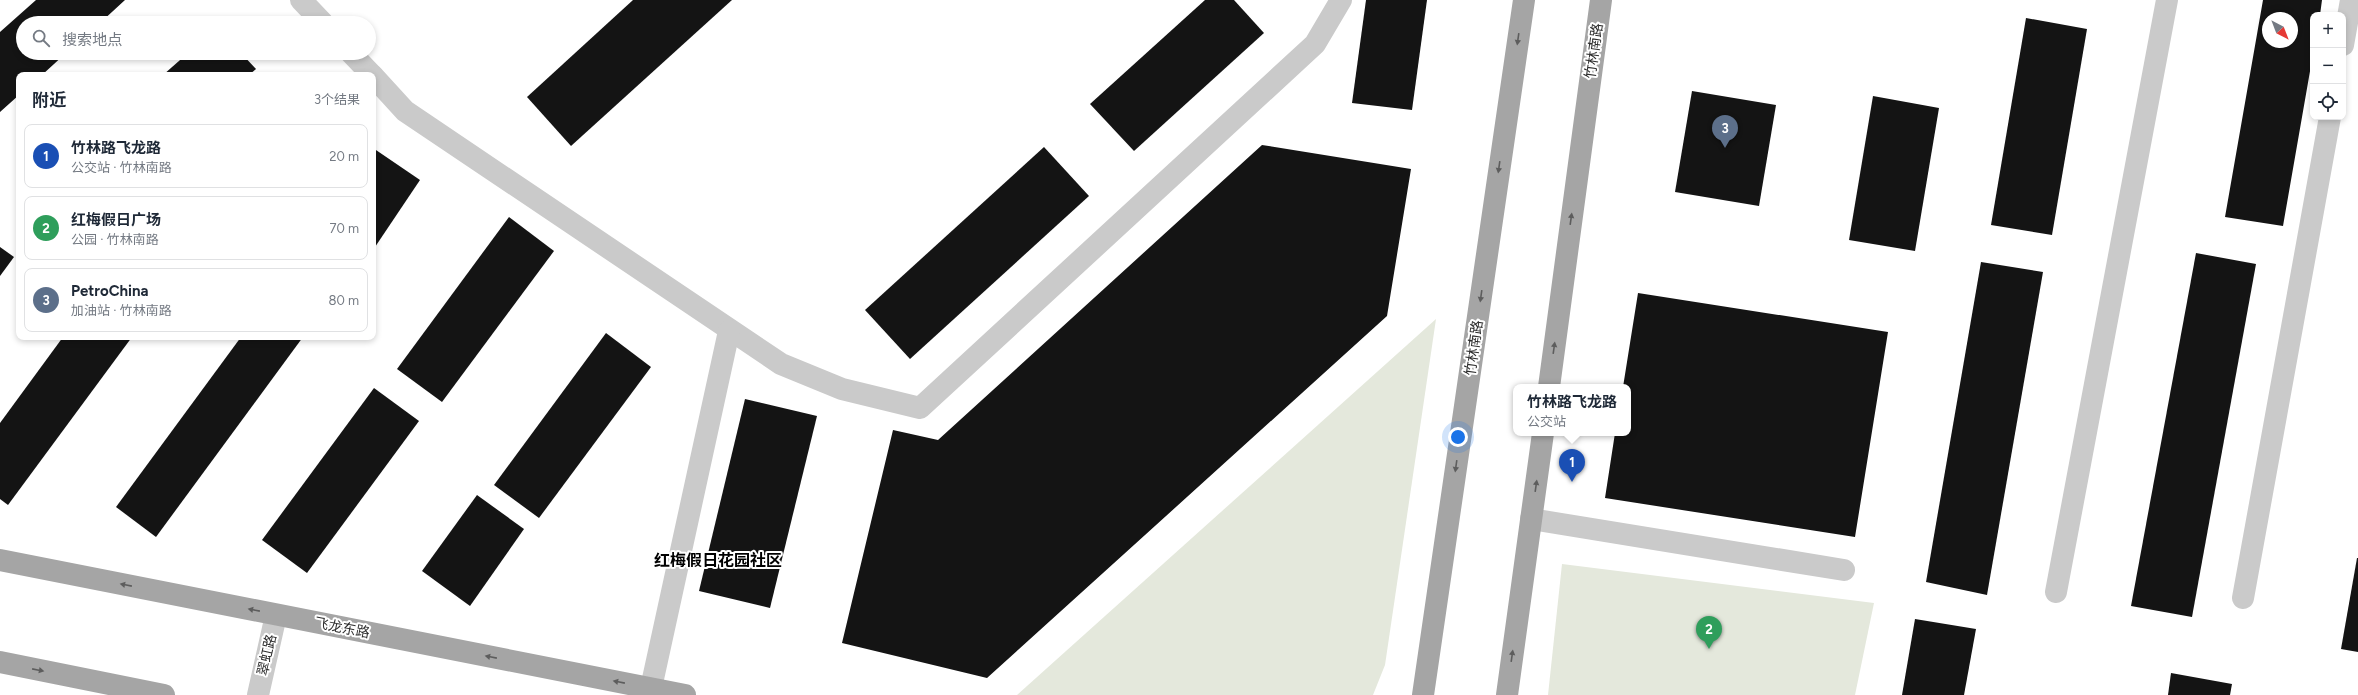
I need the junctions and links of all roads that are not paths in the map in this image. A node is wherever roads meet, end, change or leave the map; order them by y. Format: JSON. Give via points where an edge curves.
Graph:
{"nodes":[{"id":1,"x":302,"y":0,"type":"edge"},
{"id":2,"x":1341,"y":0,"type":"edge"},
{"id":3,"x":1524,"y":0,"type":"edge"},
{"id":4,"x":1600,"y":0,"type":"edge"},
{"id":5,"x":2167,"y":0,"type":"edge"},
{"id":6,"x":2351,"y":0,"type":"edge"},
{"id":7,"x":317,"y":16,"type":"edge"},
{"id":8,"x":2346,"y":28,"type":"edge"},
{"id":9,"x":357,"y":60,"type":"edge"},
{"id":10,"x":368,"y":72,"type":"edge"},
{"id":11,"x":376,"y":80,"type":"edge"},
{"id":12,"x":2329,"y":120,"type":"edge"},
{"id":13,"x":729,"y":331,"type":"junction"},
{"id":14,"x":1549,"y":384,"type":"edge"},
{"id":15,"x":1543,"y":436,"type":"edge"},
{"id":16,"x":1531,"y":519,"type":"junction"},
{"id":17,"x":0,"y":560,"type":"edge"},
{"id":18,"x":1844,"y":570,"type":"dead end"},
{"id":19,"x":2056,"y":592,"type":"dead end"},
{"id":20,"x":2243,"y":598,"type":"dead end"},
{"id":21,"x":276,"y":615,"type":"junction"},
{"id":22,"x":0,"y":662,"type":"edge"},
{"id":23,"x":651,"y":688,"type":"junction"},
{"id":24,"x":164,"y":695,"type":"edge"},
{"id":25,"x":258,"y":695,"type":"edge"},
{"id":26,"x":685,"y":695,"type":"edge"},
{"id":27,"x":1424,"y":695,"type":"edge"},
{"id":28,"x":1507,"y":695,"type":"edge"}],
"edges":[{"from":1,"to":7,"type":"street"},
{"from":2,"to":13,"type":"street","via":[[1315,44],[920,408],[842,389],[781,364]]},
{"from":3,"to":27,"type":"main road","name":"竹林南路","one_way":true},
{"from":14,"to":4,"type":"main road","name":"竹林南路","one_way":true},
{"from":5,"to":19,"type":"street"},
{"from":6,"to":8,"type":"street"},
{"from":9,"to":10,"type":"street"},
{"from":11,"to":13,"type":"street","via":[[405,110]]},
{"from":12,"to":20,"type":"street"},
{"from":13,"to":23,"type":"street"},
{"from":16,"to":15,"type":"main road","one_way":true},
{"from":16,"to":18,"type":"street"},
{"from":28,"to":16,"type":"main road","one_way":true},
{"from":21,"to":17,"type":"main road","name":"飞龙东路","one_way":true},
{"from":23,"to":21,"type":"main road","name":"飞龙东路","one_way":true},
{"from":21,"to":25,"type":"street","name":"翠虹路"},
{"from":22,"to":24,"type":"main road","one_way":true},
{"from":23,"to":26,"type":"main road","name":"飞龙东路"}]}
